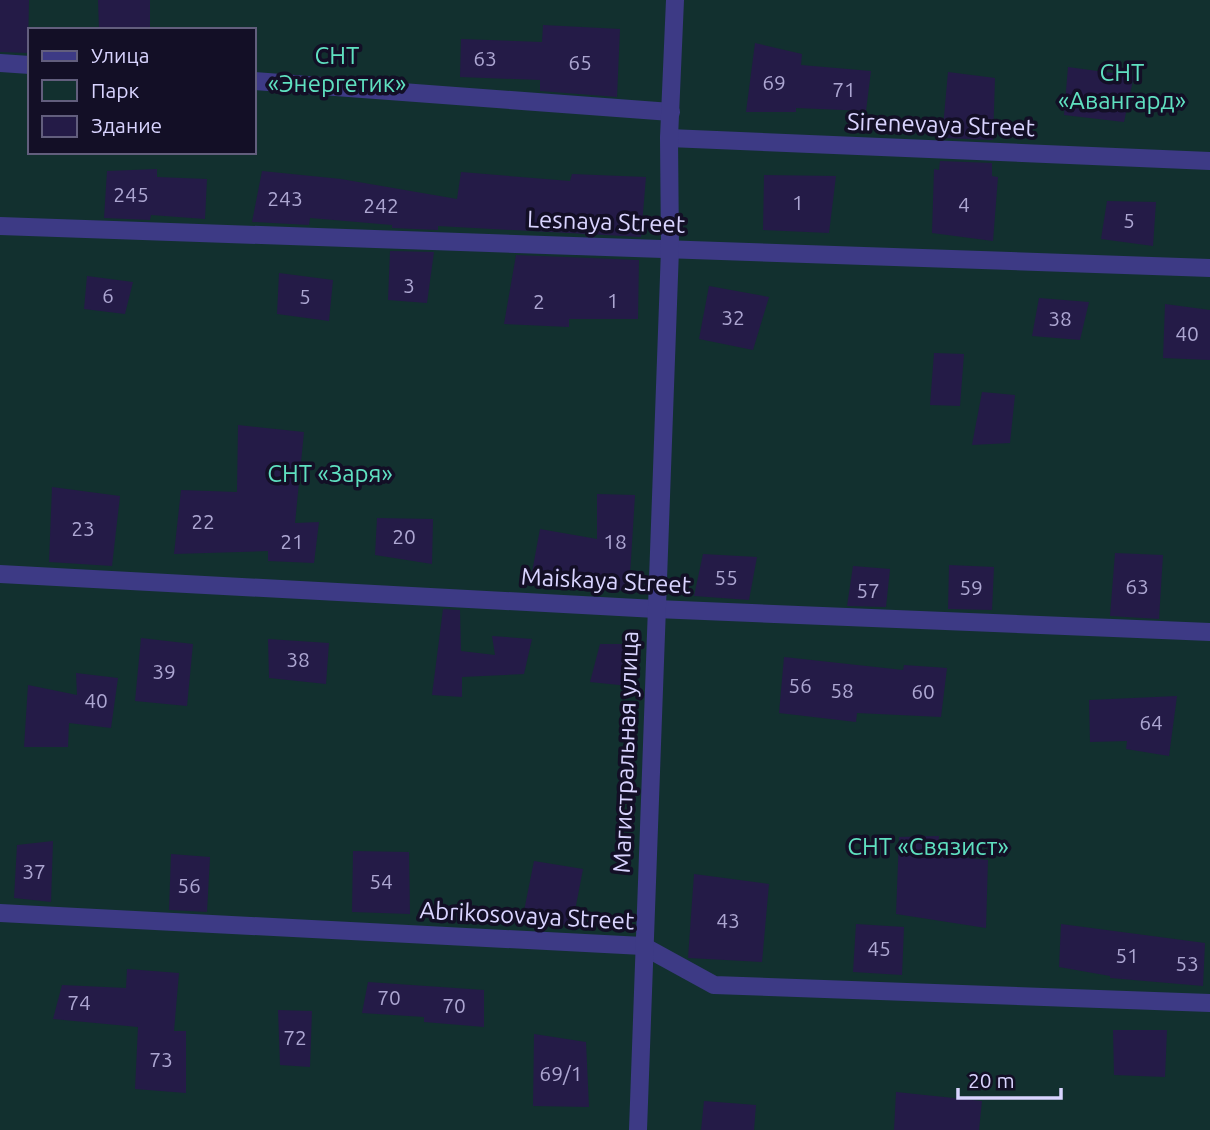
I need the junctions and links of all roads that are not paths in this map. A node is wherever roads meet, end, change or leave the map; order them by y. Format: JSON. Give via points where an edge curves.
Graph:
{"nodes":[{"id":1,"x":675,"y":0,"type":"edge"},
{"id":2,"x":0,"y":63,"type":"edge"},
{"id":3,"x":28,"y":65,"type":"edge"},
{"id":4,"x":256,"y":81,"type":"edge"},
{"id":5,"x":671,"y":111,"type":"junction"},
{"id":6,"x":669,"y":138,"type":"junction"},
{"id":7,"x":1210,"y":161,"type":"edge"},
{"id":8,"x":0,"y":226,"type":"edge"},
{"id":9,"x":670,"y":249,"type":"junction"},
{"id":10,"x":1210,"y":268,"type":"edge"},
{"id":11,"x":0,"y":575,"type":"edge"},
{"id":12,"x":656,"y":609,"type":"junction"},
{"id":13,"x":1210,"y":632,"type":"edge"},
{"id":14,"x":0,"y":913,"type":"edge"},
{"id":15,"x":643,"y":946,"type":"junction"},
{"id":16,"x":1210,"y":1003,"type":"edge"},
{"id":17,"x":638,"y":1130,"type":"edge"}],
"edges":[{"from":1,"to":5,"type":"street","name":"Магистральная улица"},
{"from":2,"to":3,"type":"street"},
{"from":4,"to":5,"type":"street"},
{"from":5,"to":6,"type":"street","name":"Магистральная улица"},
{"from":6,"to":7,"type":"street","name":"Sirenevaya Street"},
{"from":6,"to":9,"type":"street","name":"Магистральная улица"},
{"from":8,"to":9,"type":"street","name":"Lesnaya Street"},
{"from":9,"to":10,"type":"street","name":"Lesnaya Street"},
{"from":9,"to":12,"type":"street","name":"Магистральная улица"},
{"from":11,"to":12,"type":"street","name":"Maiskaya Street"},
{"from":12,"to":13,"type":"street","name":"Maiskaya Street"},
{"from":12,"to":15,"type":"street","name":"Магистральная улица"},
{"from":14,"to":15,"type":"street","name":"Abrikosovaya Street"},
{"from":15,"to":16,"type":"street","name":"Abrikosovaya Street","via":[[714,985]]},
{"from":15,"to":17,"type":"street","name":"Магистральная улица"}]}
